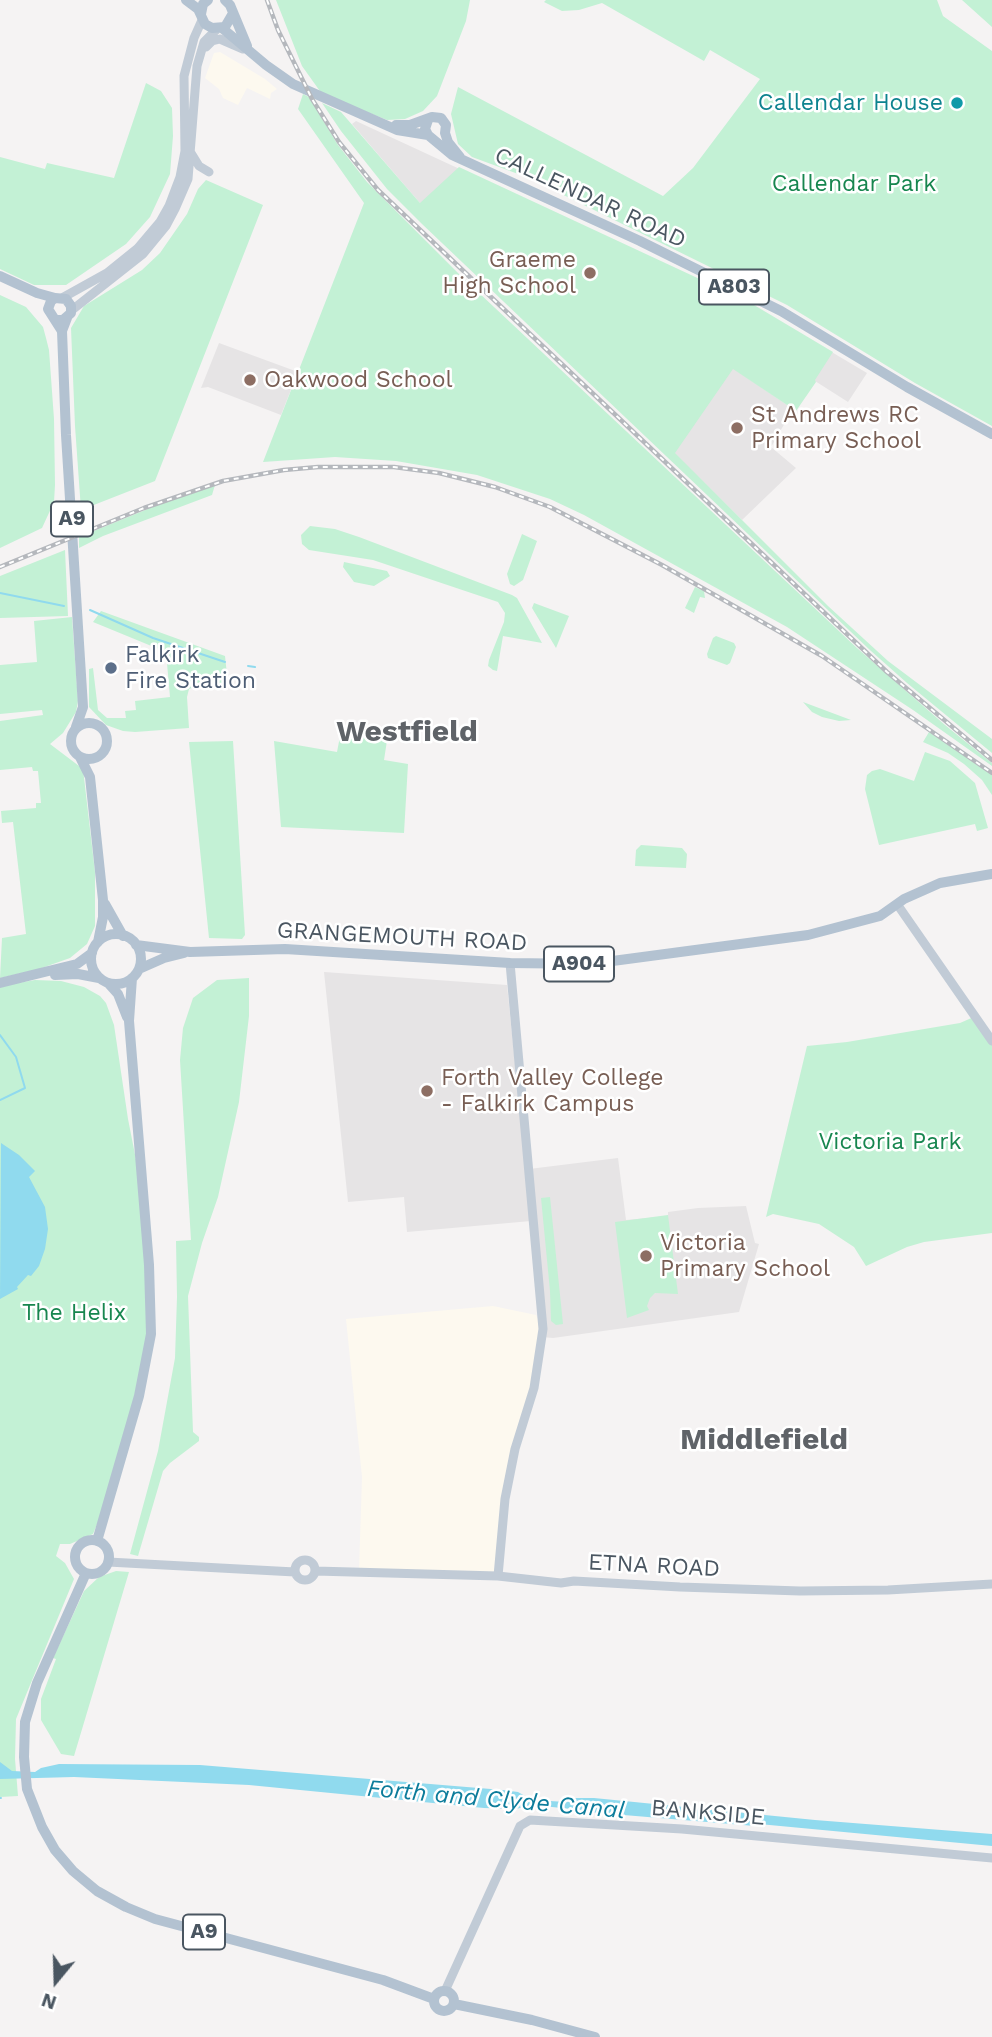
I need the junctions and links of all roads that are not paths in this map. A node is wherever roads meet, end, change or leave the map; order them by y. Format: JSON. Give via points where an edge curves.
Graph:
{"nodes":[{"id":1,"x":188,"y":0,"type":"edge"},
{"id":2,"x":206,"y":0,"type":"edge"},
{"id":3,"x":230,"y":5,"type":"edge"},
{"id":4,"x":199,"y":25,"type":"junction"},
{"id":5,"x":213,"y":37,"type":"junction"},
{"id":6,"x":253,"y":54,"type":"junction"},
{"id":7,"x":428,"y":120,"type":"junction"},
{"id":8,"x":384,"y":124,"type":"junction"},
{"id":9,"x":445,"y":133,"type":"junction"},
{"id":10,"x":430,"y":136,"type":"junction"},
{"id":11,"x":191,"y":153,"type":"junction"},
{"id":12,"x":465,"y":162,"type":"junction"},
{"id":13,"x":188,"y":179,"type":"junction"},
{"id":14,"x":0,"y":275,"type":"edge"},
{"id":15,"x":55,"y":300,"type":"junction"},
{"id":16,"x":69,"y":314,"type":"junction"},
{"id":17,"x":55,"y":320,"type":"junction"},
{"id":18,"x":62,"y":331,"type":"junction"},
{"id":19,"x":992,"y":434,"type":"edge"},
{"id":20,"x":83,"y":707,"type":"junction"},
{"id":21,"x":96,"y":724,"type":"junction"},
{"id":22,"x":76,"y":727,"type":"junction"},
{"id":23,"x":100,"y":755,"type":"junction"},
{"id":24,"x":80,"y":757,"type":"junction"},
{"id":25,"x":90,"y":776,"type":"junction"},
{"id":26,"x":992,"y":874,"type":"edge"},
{"id":27,"x":103,"y":900,"type":"junction"},
{"id":28,"x":897,"y":904,"type":"junction"},
{"id":29,"x":123,"y":936,"type":"junction"},
{"id":30,"x":98,"y":942,"type":"junction"},
{"id":31,"x":136,"y":945,"type":"junction"},
{"id":32,"x":190,"y":952,"type":"junction"},
{"id":33,"x":92,"y":953,"type":"junction"},
{"id":34,"x":494,"y":962,"type":"junction"},
{"id":35,"x":510,"y":963,"type":"junction"},
{"id":36,"x":135,"y":974,"type":"junction"},
{"id":37,"x":35,"y":975,"type":"junction"},
{"id":38,"x":105,"y":981,"type":"junction"},
{"id":39,"x":0,"y":983,"type":"edge"},
{"id":40,"x":513,"y":991,"type":"junction"},
{"id":41,"x":129,"y":1021,"type":"junction"},
{"id":42,"x":992,"y":1041,"type":"edge"},
{"id":43,"x":97,"y":1541,"type":"junction"},
{"id":44,"x":108,"y":1562,"type":"junction"},
{"id":45,"x":315,"y":1571,"type":"junction"},
{"id":46,"x":295,"y":1572,"type":"junction"},
{"id":47,"x":86,"y":1573,"type":"junction"},
{"id":48,"x":498,"y":1576,"type":"junction"},
{"id":49,"x":992,"y":1584,"type":"edge"},
{"id":50,"x":992,"y":1858,"type":"edge"},
{"id":51,"x":444,"y":1991,"type":"junction"},
{"id":52,"x":434,"y":1999,"type":"junction"},
{"id":53,"x":454,"y":2004,"type":"junction"},
{"id":54,"x":594,"y":2037,"type":"edge"}],
"edges":[{"from":1,"to":2,"type":"main road","number":"A803"},
{"from":1,"to":4,"type":"main road","number":"A803","via":[[198,9]]},
{"from":2,"to":4,"type":"main road","number":"A803"},
{"from":3,"to":5,"type":"main road","number":"A803","via":[[229,23]]},
{"from":3,"to":6,"type":"main road","name":"CALLENDAR ROAD","number":"A803"},
{"from":4,"to":5,"type":"main road","number":"A803","via":[[208,27]]},
{"from":4,"to":15,"type":"street","via":[[184,76],[183,164],[169,206],[138,248],[98,279]]},
{"from":5,"to":6,"type":"main road","name":"CALLENDAR ROAD","number":"A803"},
{"from":5,"to":11,"type":"street","via":[[197,66]]},
{"from":6,"to":8,"type":"main road","name":"CALLENDAR ROAD","number":"A803","via":[[293,84]]},
{"from":7,"to":8,"type":"main road","name":"CALLENDAR ROAD","number":"A803"},
{"from":7,"to":9,"type":"main road","via":[[441,118]]},
{"from":7,"to":10,"type":"main road","via":[[425,129]]},
{"from":8,"to":10,"type":"main road","name":"CALLENDAR ROAD","number":"A803"},
{"from":9,"to":10,"type":"main road","number":"A803"},
{"from":9,"to":12,"type":"main road","name":"CALLENDAR ROAD"},
{"from":10,"to":12,"type":"main road","name":"CALLENDAR ROAD","number":"A803"},
{"from":11,"to":13,"type":"street"},
{"from":11,"to":13,"type":"street","via":[[209,172]]},
{"from":12,"to":19,"type":"main road","name":"CALLENDAR ROAD","number":"A803","via":[[773,306]]},
{"from":13,"to":16,"type":"street","via":[[176,209],[155,241]]},
{"from":14,"to":15,"type":"main road"},
{"from":15,"to":16,"type":"main road","via":[[69,302]]},
{"from":15,"to":17,"type":"main road","via":[[49,314]]},
{"from":16,"to":17,"type":"main road"},
{"from":16,"to":18,"type":"main road","number":"A9"},
{"from":17,"to":18,"type":"main road"},
{"from":18,"to":20,"type":"main road","number":"A9"},
{"from":20,"to":21,"type":"main road"},
{"from":20,"to":22,"type":"main road","number":"A9"},
{"from":21,"to":22,"type":"main road","via":[[85,722]]},
{"from":21,"to":23,"type":"main road","via":[[107,738]]},
{"from":22,"to":24,"type":"main road","via":[[71,745]]},
{"from":23,"to":24,"type":"main road"},
{"from":23,"to":25,"type":"main road"},
{"from":24,"to":25,"type":"main road"},
{"from":25,"to":27,"type":"main road"},
{"from":26,"to":28,"type":"main road","number":"A904","via":[[940,883]]},
{"from":27,"to":29,"type":"main road"},
{"from":27,"to":30,"type":"main road"},
{"from":28,"to":35,"type":"main road","name":"GRANGEMOUTH ROAD","number":"A904","via":[[880,916],[808,935],[590,964]]},
{"from":28,"to":42,"type":"street"},
{"from":29,"to":30,"type":"main road","via":[[110,935]]},
{"from":29,"to":31,"type":"main road"},
{"from":30,"to":33,"type":"main road"},
{"from":31,"to":32,"type":"main road","name":"GRANGEMOUTH ROAD","number":"A904"},
{"from":31,"to":36,"type":"main road","via":[[141,961]]},
{"from":32,"to":34,"type":"main road","name":"GRANGEMOUTH ROAD","number":"A904","via":[[285,949]]},
{"from":32,"to":36,"type":"main road","name":"GRANGEMOUTH ROAD","number":"A904","via":[[164,958]]},
{"from":33,"to":37,"type":"main road","via":[[77,964]]},
{"from":33,"to":38,"type":"main road","via":[[92,967]]},
{"from":34,"to":35,"type":"main road","name":"GRANGEMOUTH ROAD","number":"A904"},
{"from":34,"to":40,"type":"street"},
{"from":35,"to":40,"type":"street"},
{"from":36,"to":38,"type":"main road","via":[[117,984]]},
{"from":36,"to":41,"type":"main road"},
{"from":37,"to":38,"type":"main road","via":[[78,974]]},
{"from":37,"to":39,"type":"main road"},
{"from":38,"to":41,"type":"main road","via":[[118,994]]},
{"from":40,"to":48,"type":"street","via":[[542,1329],[534,1388],[505,1499]]},
{"from":41,"to":43,"type":"main road","via":[[149,1265],[150,1334],[139,1396]]},
{"from":43,"to":44,"type":"main road","via":[[105,1547]]},
{"from":43,"to":47,"type":"main road","via":[[86,1541],[75,1553],[76,1563]]},
{"from":44,"to":46,"type":"street"},
{"from":44,"to":47,"type":"main road","via":[[102,1571]]},
{"from":45,"to":46,"type":"street","via":[[305,1580]]},
{"from":45,"to":46,"type":"street","via":[[304,1559]]},
{"from":45,"to":48,"type":"street","name":"ETNA ROAD"},
{"from":47,"to":52,"type":"main road","number":"A9","via":[[37,1683],[26,1722],[27,1789],[55,1850],[97,1891],[155,1919],[383,1980]]},
{"from":48,"to":49,"type":"street","name":"ETNA ROAD","via":[[561,1583],[800,1591]]},
{"from":50,"to":51,"type":"street","name":"BANKSIDE","via":[[530,1820],[520,1826]]},
{"from":51,"to":52,"type":"main road"},
{"from":51,"to":53,"type":"main road","via":[[451,1994]]},
{"from":52,"to":53,"type":"main road","via":[[443,2011]]},
{"from":53,"to":54,"type":"main road"}]}
